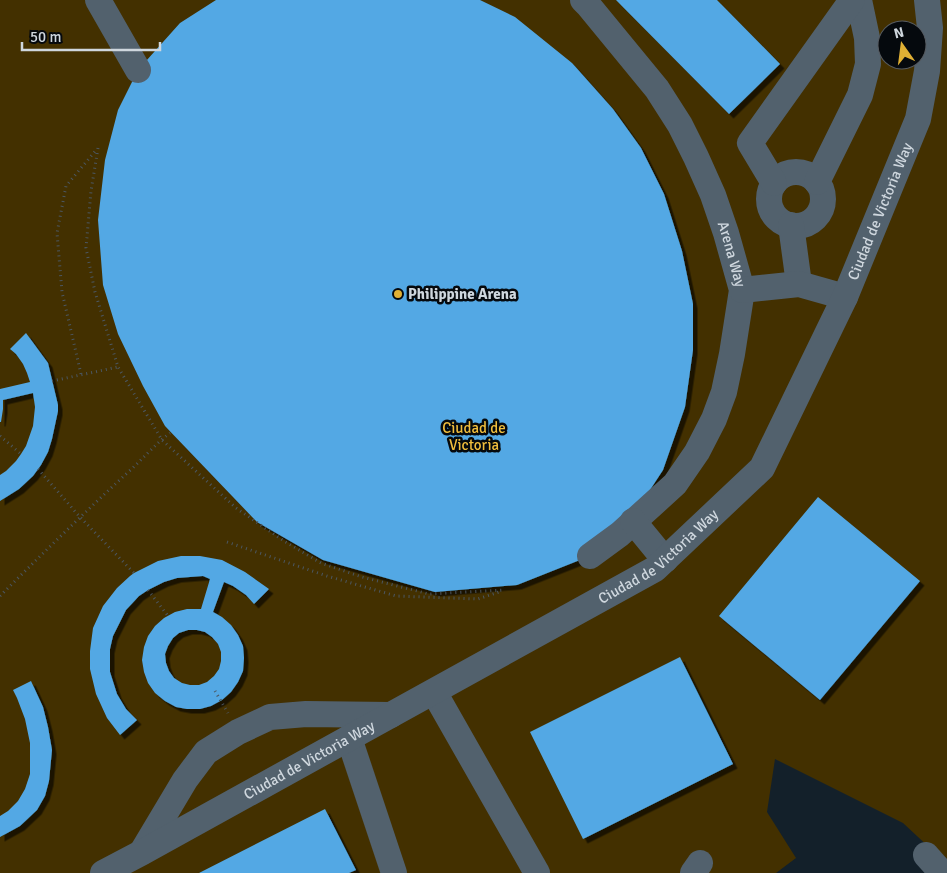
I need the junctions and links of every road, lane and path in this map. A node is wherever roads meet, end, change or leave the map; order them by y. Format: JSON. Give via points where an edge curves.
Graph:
{"nodes":[{"id":1,"x":98,"y":0,"type":"edge"},
{"id":2,"x":583,"y":0,"type":"edge"},
{"id":3,"x":852,"y":0,"type":"edge"},
{"id":4,"x":859,"y":0,"type":"edge"},
{"id":5,"x":926,"y":0,"type":"edge"},
{"id":6,"x":138,"y":70,"type":"dead end"},
{"id":7,"x":817,"y":182,"type":"junction"},
{"id":8,"x":774,"y":183,"type":"junction"},
{"id":9,"x":791,"y":225,"type":"junction"},
{"id":10,"x":800,"y":284,"type":"junction"},
{"id":11,"x":742,"y":290,"type":"junction"},
{"id":12,"x":845,"y":297,"type":"junction"},
{"id":13,"x":118,"y":367,"type":"junction"},
{"id":14,"x":81,"y":374,"type":"junction"},
{"id":15,"x":52,"y":381,"type":"dead end"},
{"id":16,"x":170,"y":433,"type":"dead end"},
{"id":17,"x":0,"y":436,"type":"edge"},
{"id":18,"x":162,"y":440,"type":"junction"},
{"id":19,"x":21,"y":454,"type":"dead end"},
{"id":20,"x":38,"y":469,"type":"dead end"},
{"id":21,"x":80,"y":517,"type":"junction"},
{"id":22,"x":633,"y":521,"type":"junction"},
{"id":23,"x":227,"y":542,"type":"dead end"},
{"id":24,"x":590,"y":556,"type":"dead end"},
{"id":25,"x":665,"y":560,"type":"junction"},
{"id":26,"x":134,"y":572,"type":"dead end"},
{"id":27,"x":148,"y":590,"type":"dead end"},
{"id":28,"x":0,"y":596,"type":"edge"},
{"id":29,"x":168,"y":616,"type":"dead end"},
{"id":30,"x":434,"y":692,"type":"junction"},
{"id":31,"x":392,"y":715,"type":"junction"},
{"id":32,"x":349,"y":738,"type":"junction"},
{"id":33,"x":141,"y":853,"type":"junction"},
{"id":34,"x":103,"y":873,"type":"edge"},
{"id":35,"x":394,"y":873,"type":"edge"},
{"id":36,"x":537,"y":873,"type":"edge"}],
"edges":[{"from":1,"to":6,"type":"street"},
{"from":2,"to":11,"type":"street","name":"Arena Way","via":[[622,45],[680,125],[713,195]]},
{"from":3,"to":8,"type":"street","via":[[750,143]]},
{"from":4,"to":7,"type":"street","via":[[867,38],[868,64],[860,95]]},
{"from":5,"to":12,"type":"street","name":"Ciudad de Victoria Way","via":[[930,28],[927,71],[918,119]]},
{"from":7,"to":8,"type":"street","via":[[811,176],[796,172],[787,173]]},
{"from":7,"to":9,"type":"street","via":[[823,197],[820,212],[808,223]]},
{"from":8,"to":9,"type":"street","via":[[770,191],[771,208],[782,222]]},
{"from":9,"to":10,"type":"street"},
{"from":10,"to":11,"type":"street"},
{"from":10,"to":12,"type":"street"},
{"from":11,"to":22,"type":"street","name":"Arena Way","via":[[724,392],[714,419],[675,484]]},
{"from":12,"to":25,"type":"street","name":"Ciudad de Victoria Way","via":[[762,468]]},
{"from":13,"to":14,"type":"path"},
{"from":13,"to":14,"type":"path","via":[[94,292],[86,248],[90,191],[98,148],[66,186],[57,233],[62,292]]},
{"from":13,"to":18,"type":"path"},
{"from":14,"to":15,"type":"path"},
{"from":16,"to":18,"type":"path"},
{"from":17,"to":19,"type":"path"},
{"from":18,"to":21,"type":"path"},
{"from":18,"to":23,"type":"path","via":[[236,508],[320,563],[429,594],[504,590],[478,599],[396,596]]},
{"from":20,"to":21,"type":"path"},
{"from":21,"to":26,"type":"path"},
{"from":21,"to":28,"type":"path"},
{"from":22,"to":24,"type":"street","name":"Arena Way"},
{"from":22,"to":25,"type":"street"},
{"from":25,"to":30,"type":"street","name":"Ciudad de Victoria Way","via":[[655,569]]},
{"from":27,"to":29,"type":"path"},
{"from":30,"to":31,"type":"street","name":"Ciudad de Victoria Way"},
{"from":30,"to":36,"type":"street"},
{"from":31,"to":32,"type":"street","name":"Ciudad de Victoria Way"},
{"from":31,"to":33,"type":"street","via":[[270,717],[238,732],[206,752]]},
{"from":32,"to":33,"type":"street","name":"Ciudad de Victoria Way"},
{"from":32,"to":35,"type":"street"},
{"from":33,"to":34,"type":"street","name":"Ciudad de Victoria Way"}]}
